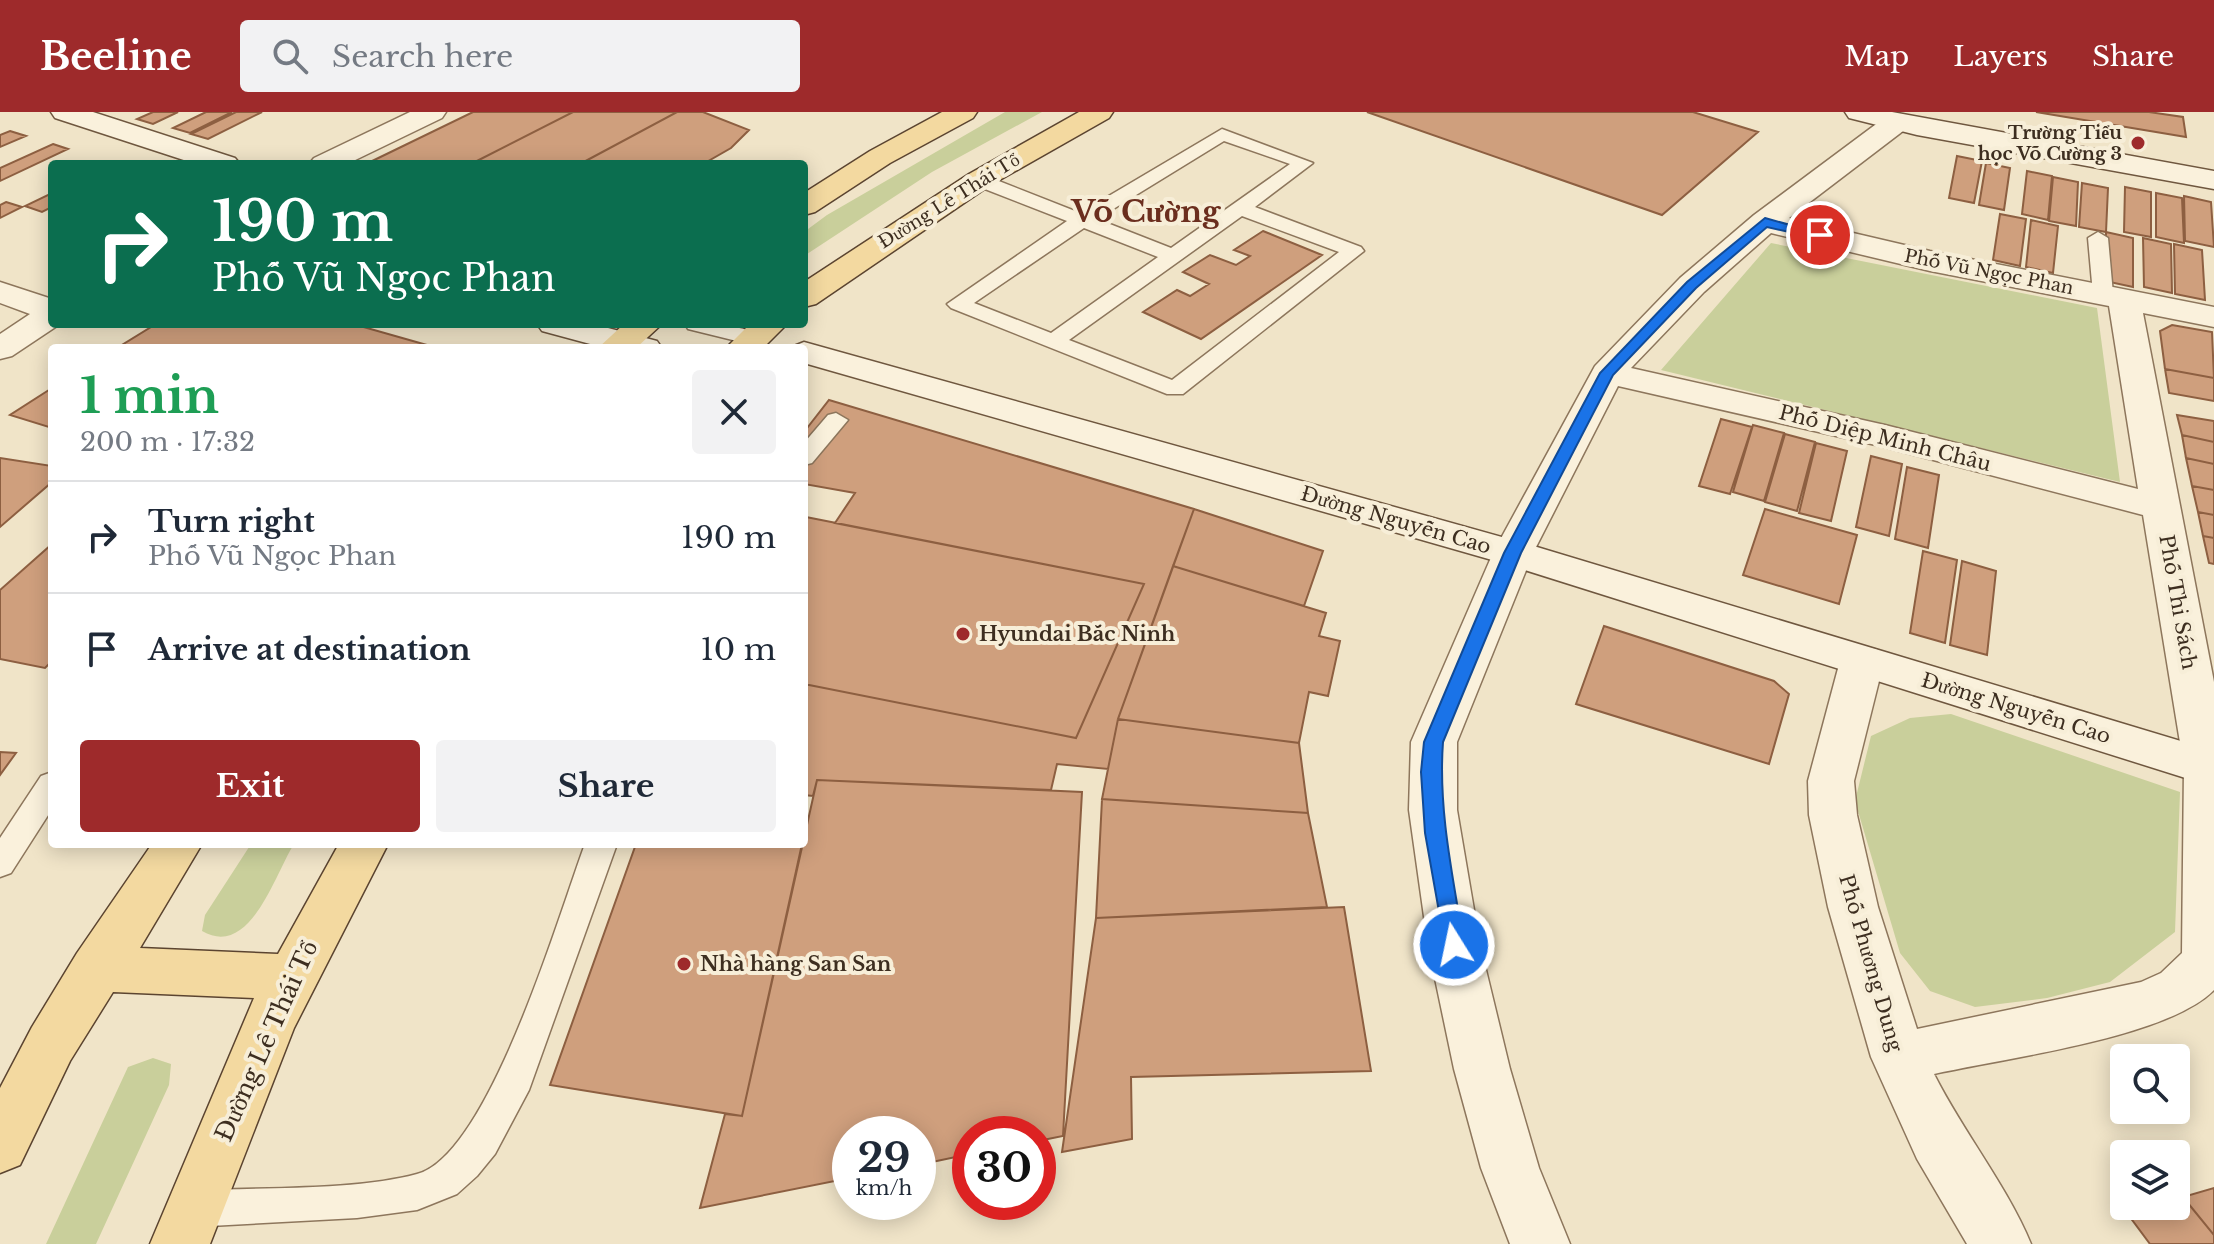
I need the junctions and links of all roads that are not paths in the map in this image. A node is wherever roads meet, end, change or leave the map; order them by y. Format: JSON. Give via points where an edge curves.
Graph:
{"nodes":[{"id":1,"x":65,"y":112,"type":"edge"},
{"id":2,"x":432,"y":112,"type":"edge"},
{"id":3,"x":963,"y":112,"type":"edge"},
{"id":4,"x":1099,"y":112,"type":"edge"},
{"id":5,"x":1878,"y":117,"type":"edge"},
{"id":6,"x":213,"y":160,"type":"edge"},
{"id":7,"x":332,"y":160,"type":"edge"},
{"id":8,"x":979,"y":180,"type":"junction"},
{"id":9,"x":2214,"y":180,"type":"edge"},
{"id":10,"x":808,"y":203,"type":"edge"},
{"id":11,"x":1240,"y":208,"type":"junction"},
{"id":12,"x":1082,"y":220,"type":"junction"},
{"id":13,"x":1765,"y":222,"type":"junction"},
{"id":14,"x":2098,"y":238,"type":"dead end"},
{"id":15,"x":1173,"y":256,"type":"junction"},
{"id":16,"x":0,"y":292,"type":"edge"},
{"id":17,"x":808,"y":294,"type":"edge"},
{"id":18,"x":2114,"y":296,"type":"junction"},
{"id":19,"x":48,"y":310,"type":"edge"},
{"id":20,"x":48,"y":315,"type":"edge"},
{"id":21,"x":2214,"y":317,"type":"edge"},
{"id":22,"x":572,"y":328,"type":"edge"},
{"id":23,"x":714,"y":328,"type":"edge"},
{"id":24,"x":755,"y":337,"type":"edge"},
{"id":25,"x":632,"y":341,"type":"edge"},
{"id":26,"x":1053,"y":341,"type":"junction"},
{"id":27,"x":777,"y":344,"type":"edge"},
{"id":28,"x":0,"y":349,"type":"edge"},
{"id":29,"x":808,"y":353,"type":"edge"},
{"id":30,"x":1607,"y":373,"type":"junction"},
{"id":31,"x":836,"y":420,"type":"dead end"},
{"id":32,"x":808,"y":453,"type":"edge"},
{"id":33,"x":2162,"y":508,"type":"junction"},
{"id":34,"x":1513,"y":553,"type":"junction"},
{"id":35,"x":1862,"y":661,"type":"junction"},
{"id":36,"x":2211,"y":768,"type":"edge"},
{"id":37,"x":48,"y":790,"type":"edge"},
{"id":38,"x":175,"y":848,"type":"edge"},
{"id":39,"x":362,"y":848,"type":"edge"},
{"id":40,"x":600,"y":848,"type":"edge"},
{"id":41,"x":0,"y":864,"type":"edge"},
{"id":42,"x":96,"y":969,"type":"junction"},
{"id":43,"x":291,"y":977,"type":"junction"},
{"id":44,"x":1898,"y":1057,"type":"junction"},
{"id":45,"x":0,"y":1146,"type":"edge"},
{"id":46,"x":186,"y":1226,"type":"edge"},
{"id":47,"x":1540,"y":1244,"type":"edge"},
{"id":48,"x":2001,"y":1244,"type":"edge"}],
"edges":[{"from":1,"to":6,"type":"street"},
{"from":2,"to":7,"type":"street"},
{"from":3,"to":10,"type":"main road"},
{"from":4,"to":8,"type":"main road","name":"Đường Lê Thái Tổ"},
{"from":5,"to":9,"type":"street"},
{"from":5,"to":13,"type":"street"},
{"from":8,"to":12,"type":"lane"},
{"from":8,"to":17,"type":"main road","name":"Đường Lê Thái Tổ"},
{"from":11,"to":12,"type":"lane","via":[[1304,163],[1222,134]]},
{"from":11,"to":15,"type":"lane"},
{"from":11,"to":26,"type":"lane","via":[[1354,251],[1175,389]]},
{"from":12,"to":15,"type":"lane"},
{"from":12,"to":26,"type":"lane","via":[[958,304]]},
{"from":13,"to":18,"type":"street","name":"Phố Vũ Ngọc Phan"},
{"from":13,"to":30,"type":"street","via":[[1692,285]]},
{"from":14,"to":18,"type":"lane"},
{"from":15,"to":26,"type":"lane"},
{"from":16,"to":19,"type":"street"},
{"from":18,"to":21,"type":"street","name":"Phố Vũ Ngọc Phan"},
{"from":18,"to":33,"type":"street","name":"Phố Thi Sách"},
{"from":20,"to":28,"type":"street"},
{"from":22,"to":25,"type":"street"},
{"from":23,"to":24,"type":"lane"},
{"from":24,"to":27,"type":"street"},
{"from":29,"to":34,"type":"street","name":"Đường Nguyễn Cao"},
{"from":30,"to":33,"type":"street","name":"Phố Diệp Minh Châu","via":[[1885,436]]},
{"from":30,"to":34,"type":"street"},
{"from":31,"to":32,"type":"lane"},
{"from":33,"to":36,"type":"street","name":"Phố Thi Sách"},
{"from":34,"to":35,"type":"street","name":"Đường Nguyễn Cao"},
{"from":34,"to":47,"type":"street","via":[[1442,715],[1431,772],[1437,855],[1478,1053],[1510,1168]]},
{"from":35,"to":36,"type":"street","name":"Đường Nguyễn Cao"},
{"from":35,"to":44,"type":"street","name":"Phố Phương Dung","via":[[1835,758],[1833,815],[1853,907]]},
{"from":36,"to":44,"type":"street","name":"Phố Thi Sách","via":[[2208,961],[2180,989],[2105,1016]]},
{"from":37,"to":41,"type":"lane"},
{"from":38,"to":42,"type":"main road"},
{"from":39,"to":43,"type":"main road","name":"Đường Lê Thái Tổ"},
{"from":40,"to":46,"type":"lane","via":[[511,1090],[464,1164],[444,1181],[417,1192]]},
{"from":42,"to":43,"type":"main road"},
{"from":42,"to":45,"type":"main road"},
{"from":43,"to":46,"type":"main road","name":"Đường Lê Thái Tổ"},
{"from":44,"to":48,"type":"street","name":"Phố Phương Dung","via":[[1937,1140]]}]}
